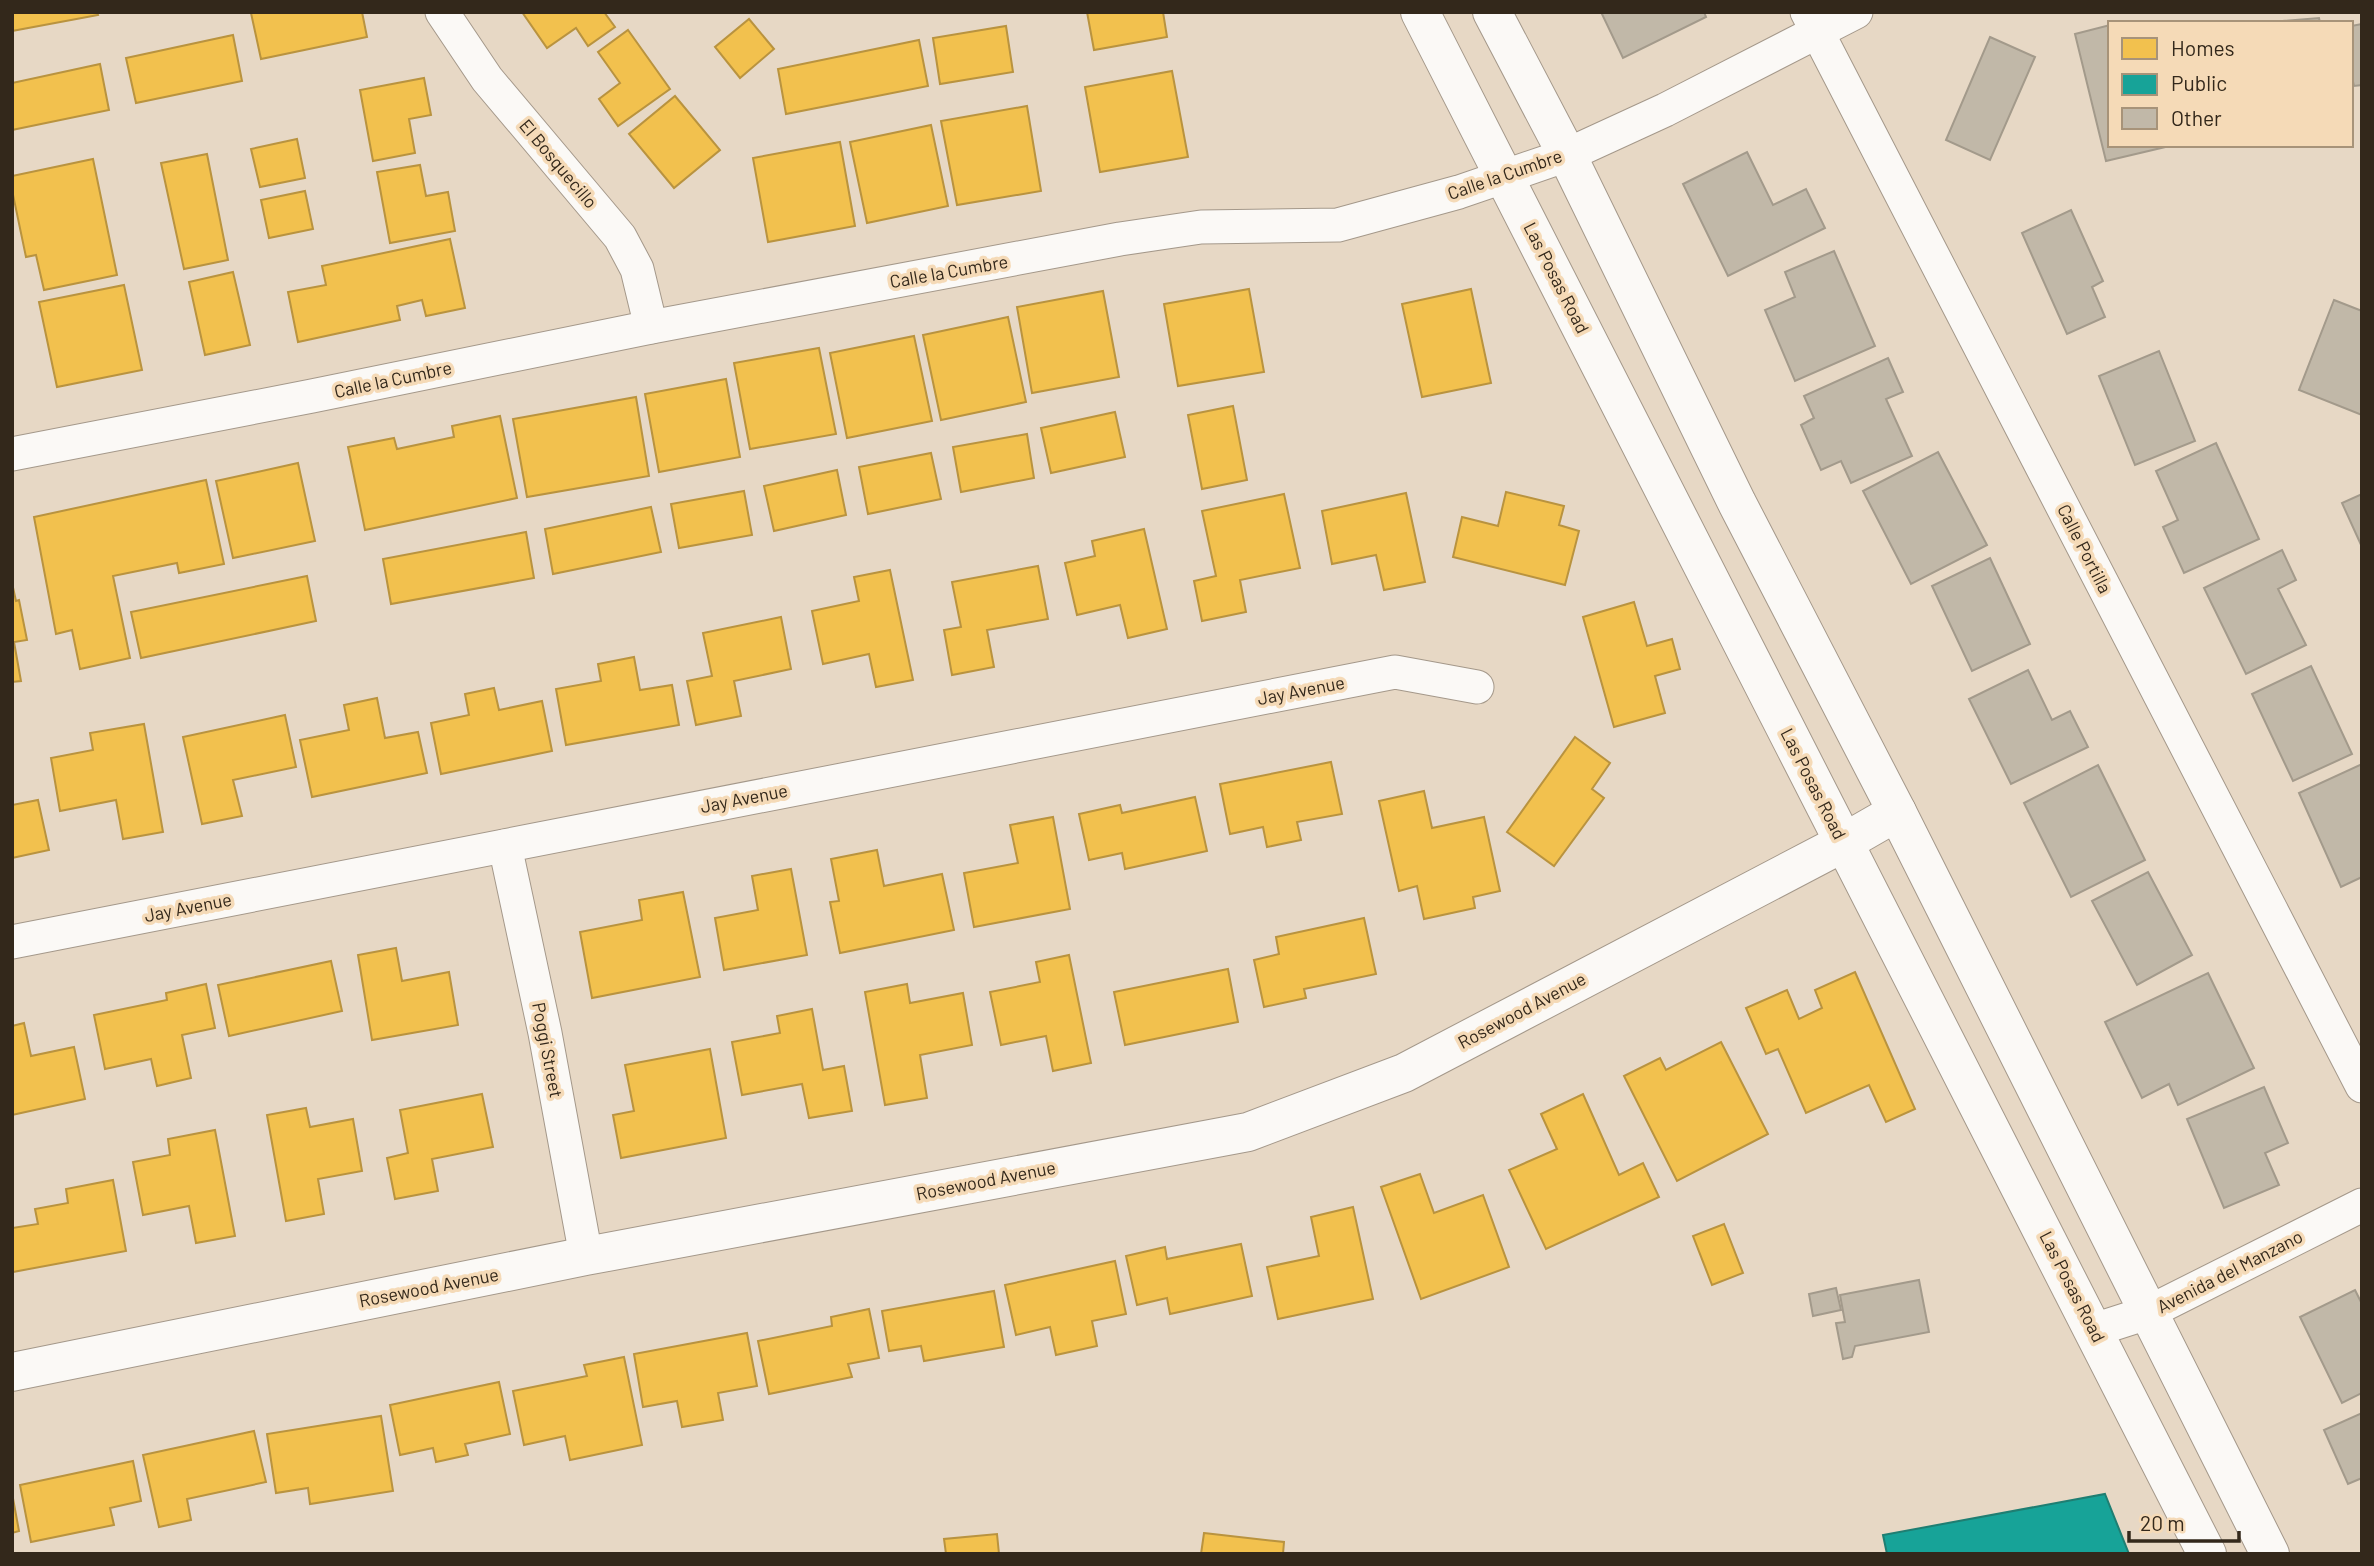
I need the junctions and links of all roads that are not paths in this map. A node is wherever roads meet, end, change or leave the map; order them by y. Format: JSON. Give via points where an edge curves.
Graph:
{"nodes":[{"id":1,"x":442,"y":12,"type":"edge"},
{"id":2,"x":1420,"y":12,"type":"edge"},
{"id":3,"x":1492,"y":12,"type":"edge"},
{"id":4,"x":1856,"y":12,"type":"edge"},
{"id":5,"x":1812,"y":23,"type":"edge"},
{"id":6,"x":1567,"y":155,"type":"junction"},
{"id":7,"x":1505,"y":177,"type":"junction"},
{"id":8,"x":651,"y":327,"type":"junction"},
{"id":9,"x":12,"y":454,"type":"edge"},
{"id":10,"x":1477,"y":687,"type":"dead end"},
{"id":11,"x":1897,"y":812,"type":"junction"},
{"id":12,"x":1843,"y":843,"type":"junction"},
{"id":13,"x":505,"y":846,"type":"junction"},
{"id":14,"x":12,"y":943,"type":"edge"},
{"id":15,"x":2362,"y":1086,"type":"edge"},
{"id":16,"x":2362,"y":1205,"type":"edge"},
{"id":17,"x":586,"y":1256,"type":"junction"},
{"id":18,"x":2147,"y":1313,"type":"junction"},
{"id":19,"x":2094,"y":1330,"type":"junction"},
{"id":20,"x":12,"y":1372,"type":"edge"},
{"id":21,"x":2207,"y":1554,"type":"edge"},
{"id":22,"x":2270,"y":1554,"type":"edge"}],
"edges":[{"from":1,"to":8,"type":"street","name":"El Bosquecillo","via":[[487,79],[620,237],[637,270]]},
{"from":2,"to":7,"type":"main road","name":"Las Posas Road"},
{"from":3,"to":6,"type":"main road"},
{"from":4,"to":5,"type":"street","name":"Calle la Cumbre"},
{"from":5,"to":6,"type":"street","name":"Calle la Cumbre","via":[[1665,110]]},
{"from":5,"to":15,"type":"street","name":"Calle Portilla"},
{"from":6,"to":7,"type":"street","name":"Calle la Cumbre"},
{"from":6,"to":11,"type":"main road","via":[[1737,503]]},
{"from":7,"to":8,"type":"street","name":"Calle la Cumbre","via":[[1338,225],[1174,231]]},
{"from":7,"to":12,"type":"main road","name":"Las Posas Road"},
{"from":8,"to":9,"type":"street","name":"Calle la Cumbre"},
{"from":10,"to":13,"type":"street","name":"Jay Avenue","via":[[1395,672]]},
{"from":11,"to":12,"type":"main road","name":"Rosewood Avenue"},
{"from":11,"to":18,"type":"main road"},
{"from":12,"to":17,"type":"main road","name":"Rosewood Avenue","via":[[1404,1073],[1248,1132]]},
{"from":12,"to":19,"type":"main road","name":"Las Posas Road"},
{"from":13,"to":14,"type":"street","name":"Jay Avenue"},
{"from":13,"to":17,"type":"street","name":"Poggi Street"},
{"from":16,"to":18,"type":"street","name":"Avenida del Manzano"},
{"from":17,"to":20,"type":"main road","name":"Rosewood Avenue"},
{"from":18,"to":19,"type":"street","name":"Avenida del Manzano"},
{"from":18,"to":22,"type":"main road"},
{"from":19,"to":21,"type":"main road","name":"Las Posas Road"}]}
